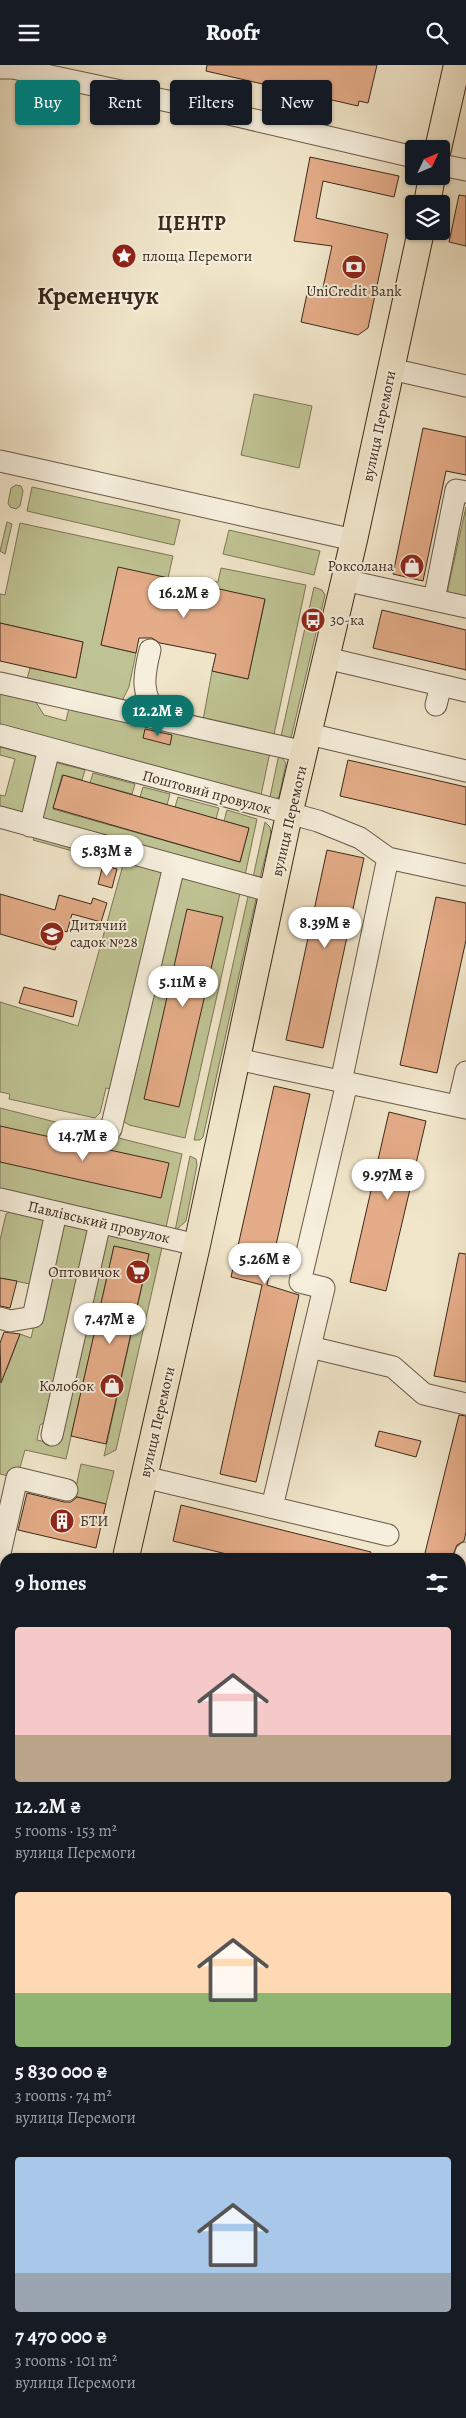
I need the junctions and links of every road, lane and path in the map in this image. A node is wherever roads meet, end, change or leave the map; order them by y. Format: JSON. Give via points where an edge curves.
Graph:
{"nodes":[{"id":1,"x":456,"y":65,"type":"edge"},
{"id":2,"x":9,"y":67,"type":"edge"},
{"id":3,"x":440,"y":140,"type":"edge"},
{"id":4,"x":405,"y":155,"type":"edge"},
{"id":5,"x":450,"y":167,"type":"edge"},
{"id":6,"x":466,"y":170,"type":"edge"},
{"id":7,"x":419,"y":240,"type":"edge"},
{"id":8,"x":391,"y":369,"type":"junction"},
{"id":9,"x":466,"y":386,"type":"edge"},
{"id":10,"x":0,"y":461,"type":"edge"},
{"id":11,"x":466,"y":492,"type":"edge"},
{"id":12,"x":354,"y":540,"type":"junction"},
{"id":13,"x":344,"y":580,"type":"junction"},
{"id":14,"x":434,"y":600,"type":"junction"},
{"id":15,"x":466,"y":607,"type":"edge"},
{"id":16,"x":150,"y":650,"type":"dead end"},
{"id":17,"x":326,"y":658,"type":"junction"},
{"id":18,"x":0,"y":683,"type":"edge"},
{"id":19,"x":466,"y":691,"type":"edge"},
{"id":20,"x":158,"y":718,"type":"junction"},
{"id":21,"x":0,"y":735,"type":"edge"},
{"id":22,"x":307,"y":743,"type":"junction"},
{"id":23,"x":49,"y":749,"type":"junction"},
{"id":24,"x":466,"y":771,"type":"edge"},
{"id":25,"x":289,"y":815,"type":"junction"},
{"id":26,"x":0,"y":817,"type":"edge"},
{"id":27,"x":30,"y":826,"type":"junction"},
{"id":28,"x":388,"y":858,"type":"junction"},
{"id":29,"x":174,"y":866,"type":"junction"},
{"id":30,"x":466,"y":875,"type":"edge"},
{"id":31,"x":273,"y":892,"type":"junction"},
{"id":32,"x":237,"y":1059,"type":"junction"},
{"id":33,"x":466,"y":1072,"type":"edge"},
{"id":34,"x":344,"y":1082,"type":"junction"},
{"id":35,"x":462,"y":1107,"type":"edge"},
{"id":36,"x":111,"y":1129,"type":"dead end"},
{"id":37,"x":0,"y":1199,"type":"edge"},
{"id":38,"x":56,"y":1213,"type":"junction"},
{"id":39,"x":100,"y":1223,"type":"junction"},
{"id":40,"x":197,"y":1245,"type":"junction"},
{"id":41,"x":0,"y":1318,"type":"edge"},
{"id":42,"x":310,"y":1347,"type":"junction"},
{"id":43,"x":466,"y":1404,"type":"edge"},
{"id":44,"x":52,"y":1435,"type":"dead end"},
{"id":45,"x":144,"y":1477,"type":"junction"},
{"id":46,"x":67,"y":1490,"type":"dead end"},
{"id":47,"x":272,"y":1507,"type":"junction"},
{"id":48,"x":388,"y":1535,"type":"dead end"},
{"id":49,"x":0,"y":1553,"type":"edge"},
{"id":50,"x":127,"y":1553,"type":"edge"}],
"edges":[{"from":1,"to":3,"type":"main road"},
{"from":2,"to":4,"type":"street"},
{"from":5,"to":6,"type":"street"},
{"from":7,"to":8,"type":"main road","name":"вулиця Перемоги"},
{"from":8,"to":9,"type":"street"},
{"from":8,"to":12,"type":"main road","name":"вулиця Перемоги"},
{"from":10,"to":12,"type":"street"},
{"from":11,"to":14,"type":"street","via":[[456,491]]},
{"from":12,"to":13,"type":"main road","name":"вулиця Перемоги"},
{"from":13,"to":14,"type":"street"},
{"from":13,"to":17,"type":"main road","name":"вулиця Перемоги"},
{"from":14,"to":15,"type":"street"},
{"from":16,"to":20,"type":"street","via":[[144,674],[145,693]]},
{"from":17,"to":19,"type":"street","via":[[439,695]]},
{"from":17,"to":22,"type":"main road","name":"вулиця Перемоги"},
{"from":18,"to":20,"type":"street"},
{"from":20,"to":22,"type":"street"},
{"from":21,"to":23,"type":"street","name":"Поштовий провулок"},
{"from":22,"to":24,"type":"street"},
{"from":22,"to":25,"type":"main road","name":"вулиця Перемоги"},
{"from":23,"to":25,"type":"street","name":"Поштовий провулок"},
{"from":23,"to":27,"type":"street"},
{"from":25,"to":28,"type":"street","name":"Поштовий провулок","via":[[340,829],[360,838]]},
{"from":25,"to":31,"type":"main road","name":"вулиця Перемоги"},
{"from":26,"to":27,"type":"street"},
{"from":27,"to":29,"type":"street"},
{"from":28,"to":30,"type":"street","name":"Поштовий провулок"},
{"from":28,"to":34,"type":"street"},
{"from":29,"to":31,"type":"street"},
{"from":29,"to":36,"type":"street"},
{"from":31,"to":32,"type":"main road","name":"вулиця Перемоги"},
{"from":32,"to":34,"type":"street"},
{"from":32,"to":40,"type":"main road","name":"вулиця Перемоги"},
{"from":33,"to":35,"type":"street"},
{"from":34,"to":35,"type":"street"},
{"from":34,"to":42,"type":"street","via":[[300,1282],[324,1288]]},
{"from":37,"to":38,"type":"street","name":"Павлівський провулок"},
{"from":38,"to":39,"type":"street","name":"Павлівський провулок"},
{"from":38,"to":41,"type":"street","via":[[32,1317],[10,1321]]},
{"from":39,"to":40,"type":"street","name":"Павлівський провулок"},
{"from":39,"to":44,"type":"street"},
{"from":40,"to":45,"type":"main road","name":"вулиця Перемоги"},
{"from":42,"to":43,"type":"street","via":[[393,1367],[424,1394]]},
{"from":42,"to":47,"type":"street"},
{"from":45,"to":47,"type":"street"},
{"from":45,"to":50,"type":"main road","name":"вулиця Перемоги"},
{"from":46,"to":49,"type":"street","via":[[17,1478]]},
{"from":47,"to":48,"type":"street"}]}
